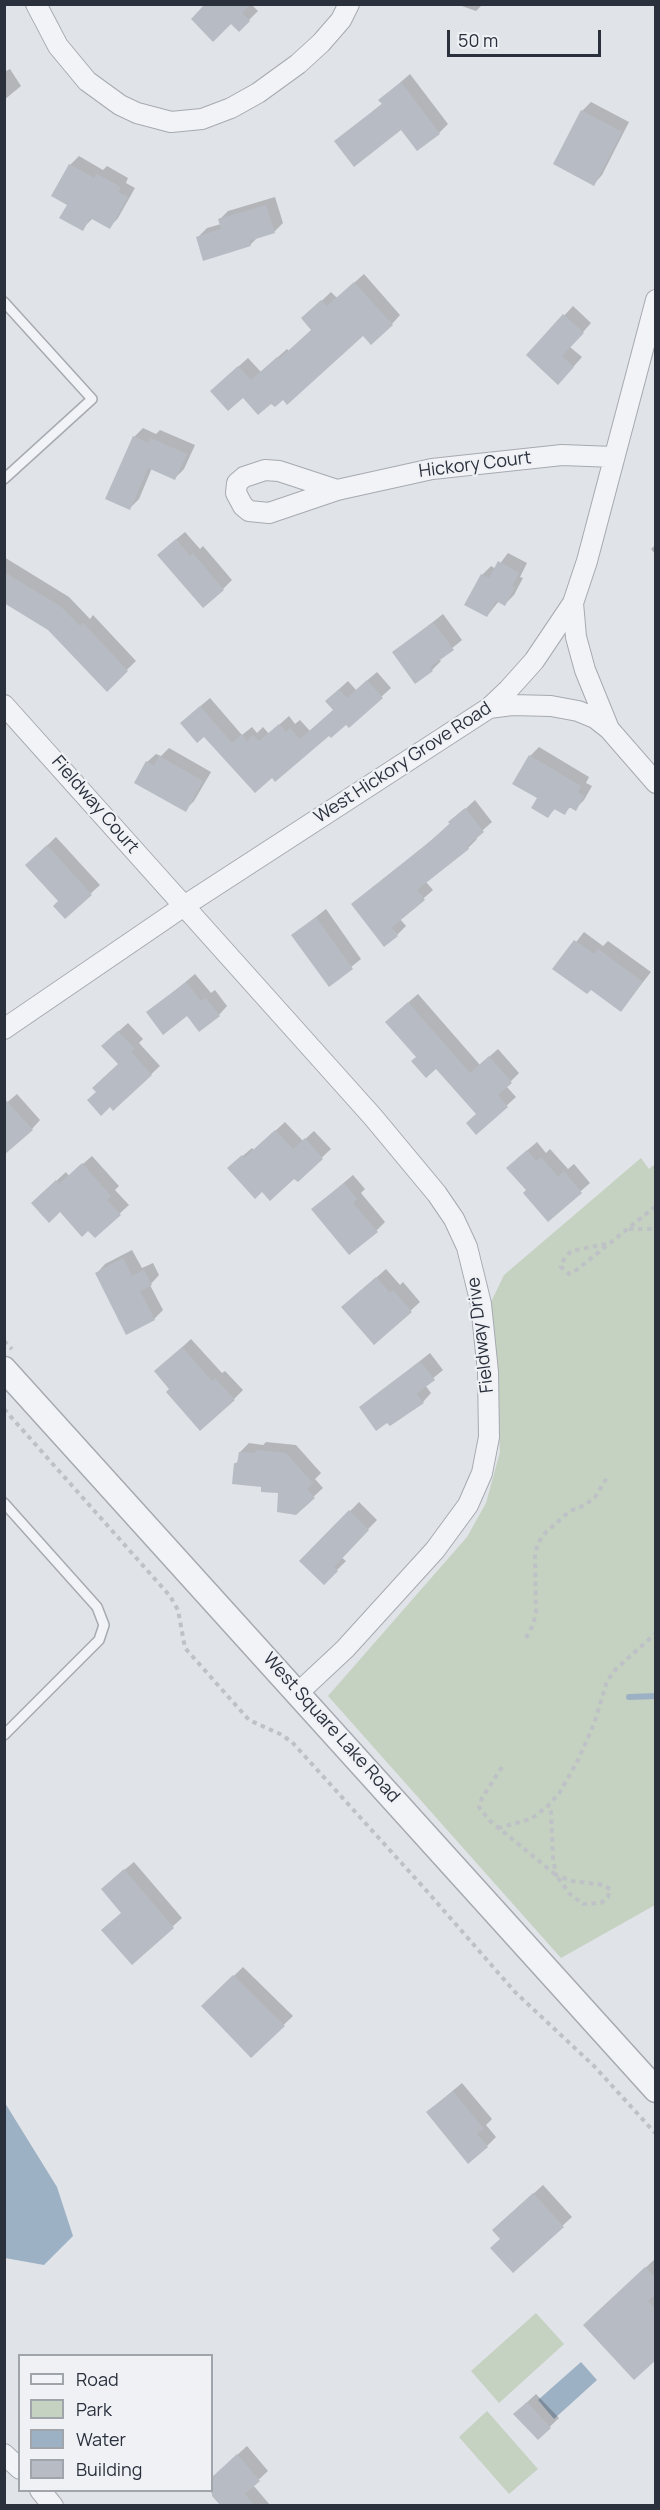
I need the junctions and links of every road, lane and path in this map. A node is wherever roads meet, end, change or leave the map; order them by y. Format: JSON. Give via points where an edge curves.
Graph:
{"nodes":[{"id":1,"x":36,"y":4,"type":"edge"},
{"id":2,"x":349,"y":4,"type":"edge"},
{"id":3,"x":656,"y":300,"type":"edge"},
{"id":4,"x":4,"y":302,"type":"edge"},
{"id":5,"x":614,"y":457,"type":"junction"},
{"id":6,"x":4,"y":479,"type":"edge"},
{"id":7,"x":337,"y":490,"type":"dead end"},
{"id":8,"x":573,"y":603,"type":"junction"},
{"id":9,"x":4,"y":705,"type":"edge"},
{"id":10,"x":489,"y":708,"type":"junction"},
{"id":11,"x":609,"y":729,"type":"junction"},
{"id":12,"x":656,"y":783,"type":"edge"},
{"id":13,"x":184,"y":906,"type":"junction"},
{"id":14,"x":4,"y":1029,"type":"edge"},
{"id":15,"x":656,"y":1206,"type":"edge"},
{"id":16,"x":628,"y":1229,"type":"junction"},
{"id":17,"x":656,"y":1229,"type":"edge"},
{"id":18,"x":606,"y":1244,"type":"junction"},
{"id":19,"x":4,"y":1369,"type":"edge"},
{"id":20,"x":4,"y":1409,"type":"edge"},
{"id":21,"x":608,"y":1476,"type":"dead end"},
{"id":22,"x":4,"y":1503,"type":"edge"},
{"id":23,"x":656,"y":1634,"type":"edge"},
{"id":24,"x":526,"y":1638,"type":"dead end"},
{"id":25,"x":299,"y":1692,"type":"junction"},
{"id":26,"x":4,"y":1735,"type":"edge"},
{"id":27,"x":502,"y":1767,"type":"dead end"},
{"id":28,"x":548,"y":1806,"type":"junction"},
{"id":29,"x":498,"y":1828,"type":"junction"},
{"id":30,"x":556,"y":1875,"type":"junction"},
{"id":31,"x":656,"y":2090,"type":"edge"},
{"id":32,"x":656,"y":2134,"type":"edge"},
{"id":33,"x":4,"y":2454,"type":"edge"},
{"id":34,"x":18,"y":2467,"type":"edge"},
{"id":35,"x":42,"y":2492,"type":"edge"},
{"id":36,"x":53,"y":2505,"type":"edge"}],
"edges":[{"from":1,"to":2,"type":"street","via":[[58,46],[87,81],[120,105],[171,122],[202,119],[258,93],[321,44]]},
{"from":3,"to":5,"type":"street","name":"West Hickory Grove Road"},
{"from":4,"to":6,"type":"lane","via":[[92,399]]},
{"from":5,"to":7,"type":"street","name":"Hickory Court","via":[[504,459],[432,469]]},
{"from":5,"to":8,"type":"street","name":"West Hickory Grove Road"},
{"from":8,"to":10,"type":"street","name":"West Hickory Grove Road","via":[[534,661]]},
{"from":8,"to":11,"type":"street","via":[[576,637],[585,670]]},
{"from":9,"to":13,"type":"street","name":"Fieldway Court"},
{"from":10,"to":11,"type":"street","via":[[551,706],[578,711]]},
{"from":10,"to":13,"type":"street","name":"West Hickory Grove Road"},
{"from":11,"to":12,"type":"street"},
{"from":13,"to":14,"type":"street","name":"West Hickory Grove Road"},
{"from":13,"to":25,"type":"street","name":"Fieldway Drive","via":[[437,1194],[467,1247],[481,1304],[490,1416],[486,1456],[476,1490],[458,1520],[403,1586]]},
{"from":15,"to":16,"type":"path"},
{"from":16,"to":17,"type":"path"},
{"from":16,"to":18,"type":"path"},
{"from":18,"to":18,"type":"path","via":[[574,1272],[569,1274],[561,1266],[571,1251]]},
{"from":19,"to":25,"type":"street","name":"West Square Lake Road"},
{"from":20,"to":32,"type":"path","via":[[170,1596],[178,1610],[185,1648],[249,1720],[292,1742],[515,1992],[594,2066]]},
{"from":21,"to":24,"type":"path","via":[[595,1497],[570,1511],[538,1543],[536,1612]]},
{"from":22,"to":26,"type":"lane","via":[[97,1607],[104,1625],[99,1640]]},
{"from":23,"to":28,"type":"path","via":[[607,1681],[578,1760]]},
{"from":25,"to":31,"type":"street","name":"West Square Lake Road"},
{"from":27,"to":29,"type":"path","via":[[478,1807]]},
{"from":28,"to":29,"type":"path","via":[[531,1819]]},
{"from":28,"to":30,"type":"path"},
{"from":29,"to":30,"type":"path"},
{"from":30,"to":30,"type":"path","via":[[583,1904],[601,1903],[608,1897],[610,1888],[604,1885]]},
{"from":33,"to":34,"type":"street"},
{"from":35,"to":36,"type":"street"}]}
